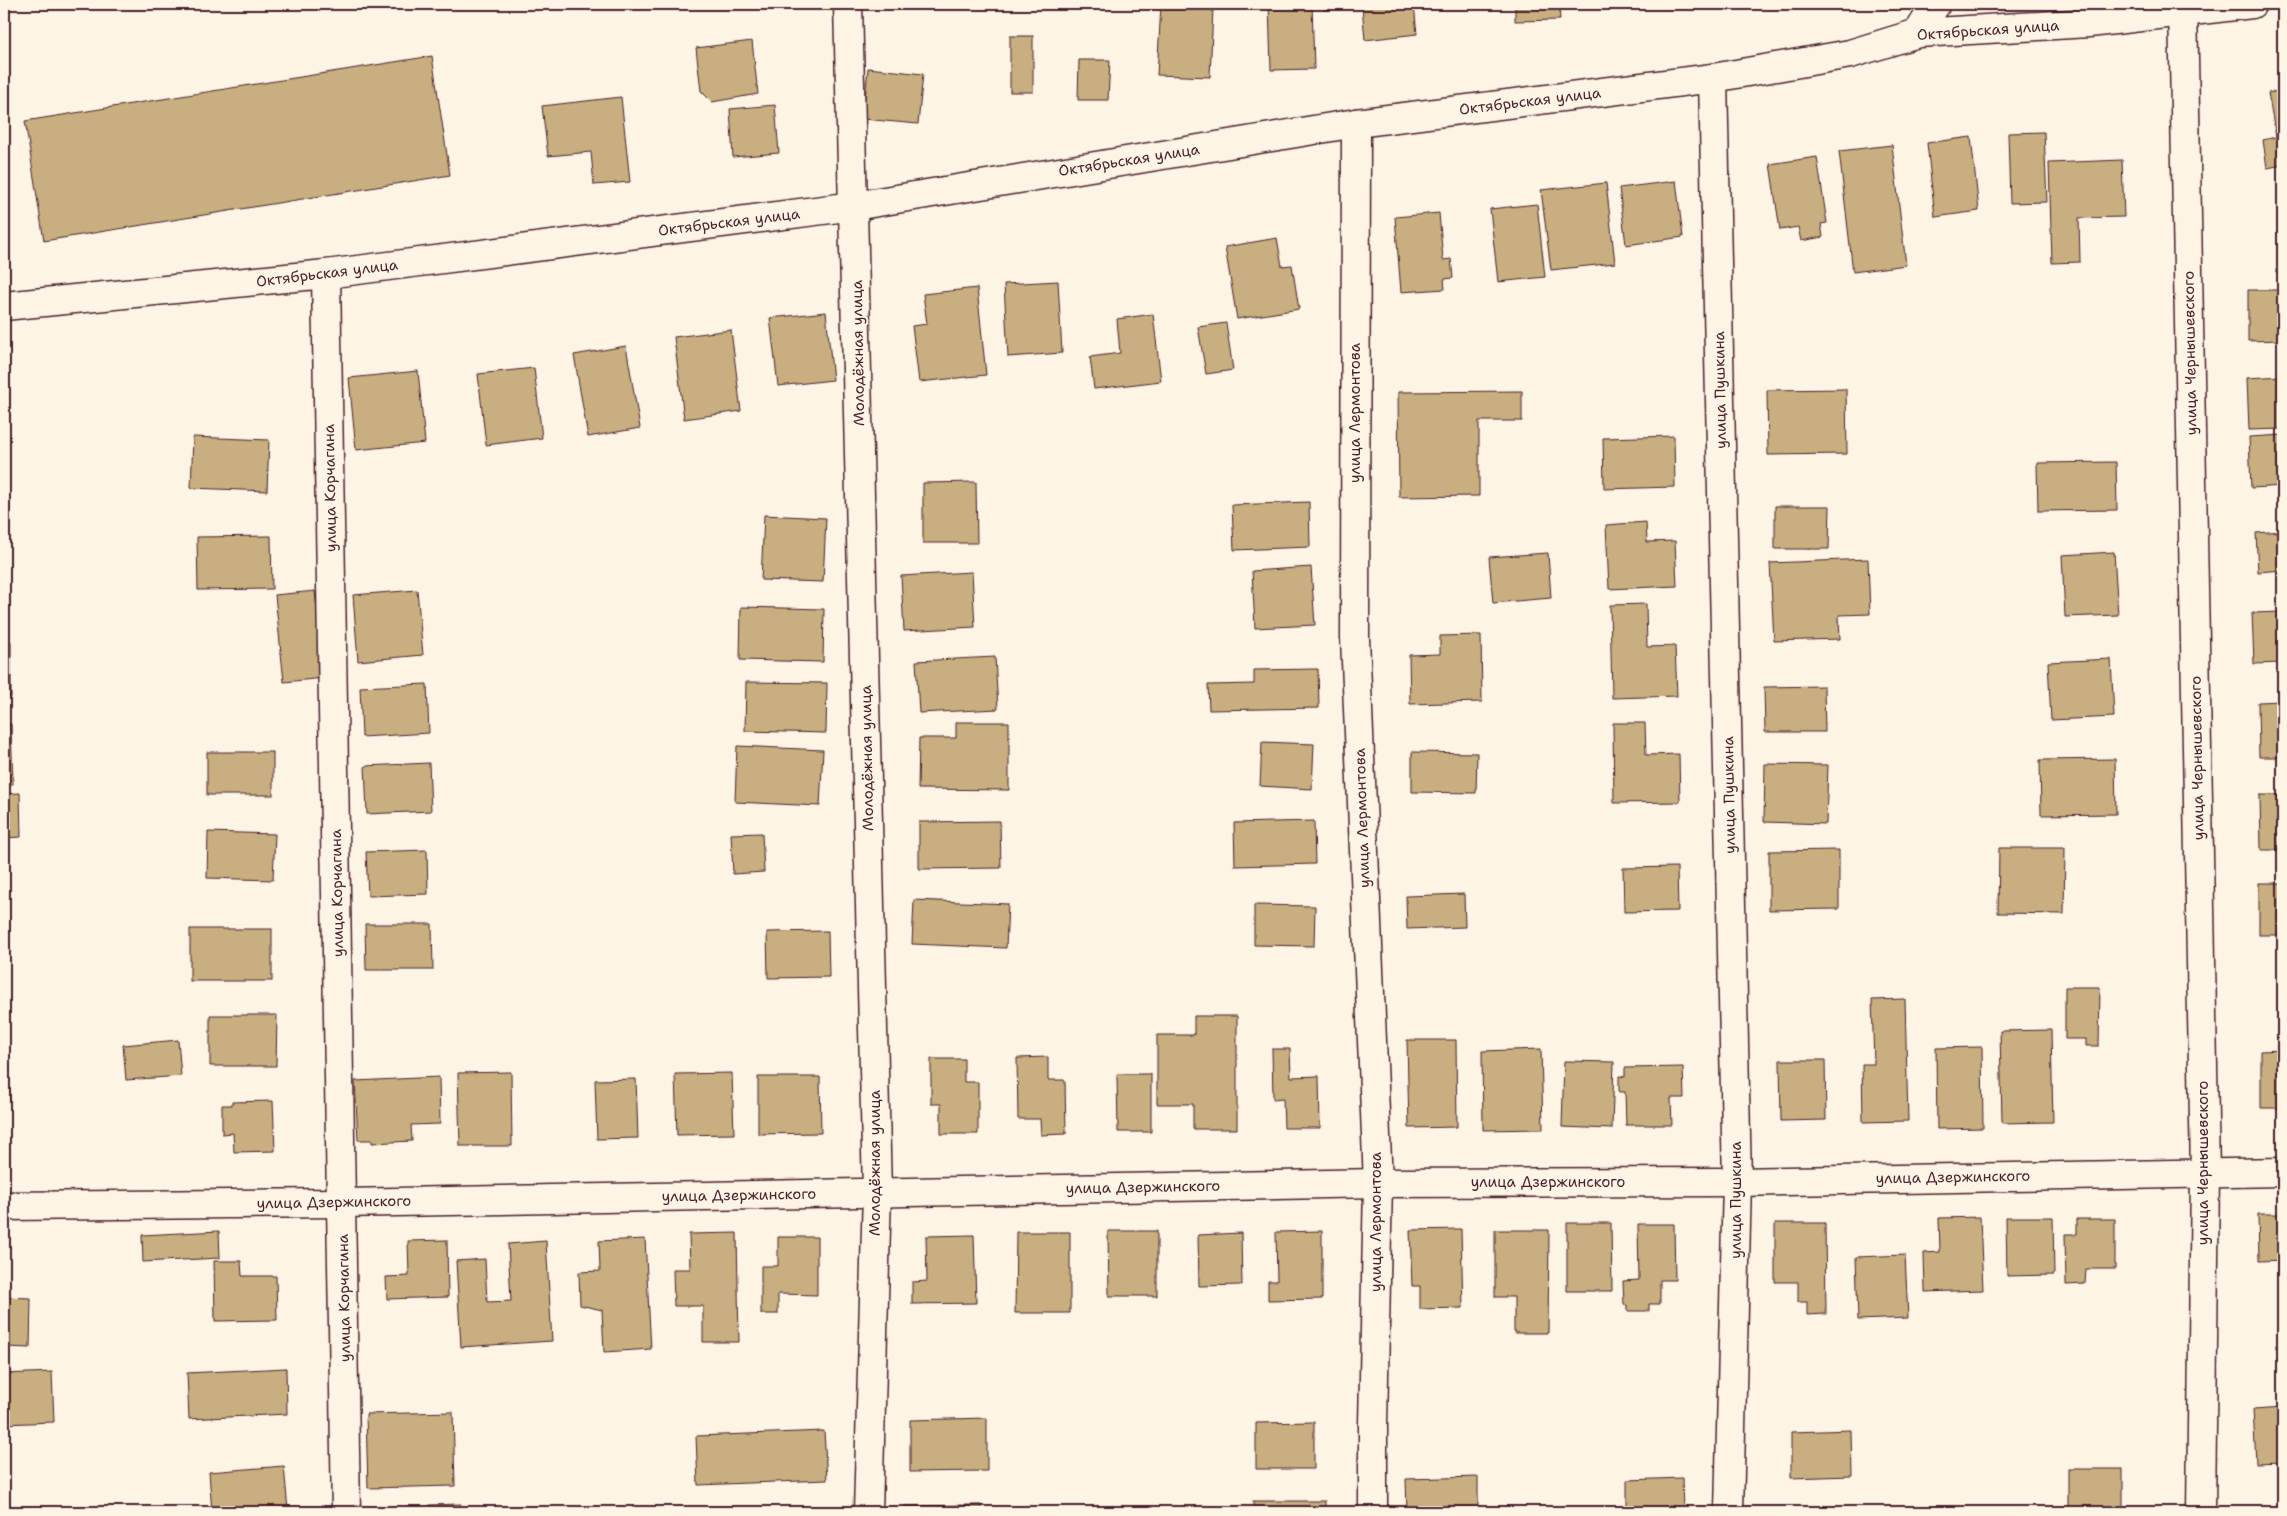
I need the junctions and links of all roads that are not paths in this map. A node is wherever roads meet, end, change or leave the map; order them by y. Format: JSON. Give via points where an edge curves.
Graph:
{"nodes":[{"id":1,"x":848,"y":4,"type":"edge"},
{"id":2,"x":1936,"y":4,"type":"edge"},
{"id":3,"x":2252,"y":4,"type":"edge"},
{"id":4,"x":2184,"y":8,"type":"edge"},
{"id":5,"x":1918,"y":33,"type":"junction"},
{"id":6,"x":1713,"y":78,"type":"junction"},
{"id":7,"x":1356,"y":123,"type":"junction"},
{"id":8,"x":854,"y":206,"type":"junction"},
{"id":9,"x":326,"y":274,"type":"junction"},
{"id":10,"x":4,"y":306,"type":"edge"},
{"id":11,"x":2283,"y":1172,"type":"edge"},
{"id":12,"x":2205,"y":1173,"type":"junction"},
{"id":13,"x":1378,"y":1182,"type":"junction"},
{"id":14,"x":1737,"y":1182,"type":"junction"},
{"id":15,"x":877,"y":1192,"type":"junction"},
{"id":16,"x":343,"y":1202,"type":"junction"},
{"id":17,"x":4,"y":1206,"type":"edge"},
{"id":18,"x":346,"y":1512,"type":"edge"},
{"id":19,"x":868,"y":1512,"type":"edge"},
{"id":20,"x":1373,"y":1512,"type":"edge"},
{"id":21,"x":1729,"y":1512,"type":"edge"},
{"id":22,"x":2200,"y":1512,"type":"edge"}],
"edges":[{"from":1,"to":8,"type":"street","name":"Молодёжная улица"},
{"from":2,"to":5,"type":"street"},
{"from":3,"to":4,"type":"street","name":"Октябрьская улица"},
{"from":4,"to":5,"type":"street","name":"Октябрьская улица","via":[[2089,24]]},
{"from":4,"to":12,"type":"street","name":"улица Чернышевского"},
{"from":5,"to":6,"type":"street","name":"Октябрьская улица","via":[[1850,54]]},
{"from":6,"to":7,"type":"street","name":"Октябрьская улица"},
{"from":6,"to":14,"type":"street","name":"улица Пушкина"},
{"from":7,"to":8,"type":"street","name":"Октябрьская улица"},
{"from":7,"to":13,"type":"street","name":"улица Лермонтова","via":[[1355,638]]},
{"from":8,"to":9,"type":"street","name":"Октябрьская улица"},
{"from":8,"to":15,"type":"street","name":"Молодёжная улица"},
{"from":9,"to":10,"type":"street","name":"Октябрьская улица"},
{"from":9,"to":16,"type":"street","name":"улица Корчагина"},
{"from":11,"to":12,"type":"street","name":"улица Дзержинского"},
{"from":12,"to":14,"type":"street","name":"улица Дзержинского"},
{"from":12,"to":22,"type":"street","name":"улица Чернышевского"},
{"from":13,"to":14,"type":"street","name":"улица Дзержинского"},
{"from":13,"to":15,"type":"street","name":"улица Дзержинского"},
{"from":13,"to":20,"type":"street","name":"улица Лермонтова"},
{"from":14,"to":21,"type":"street","name":"улица Пушкина"},
{"from":15,"to":16,"type":"street","name":"улица Дзержинского"},
{"from":15,"to":19,"type":"street","name":"Молодёжная улица"},
{"from":16,"to":17,"type":"street","name":"улица Дзержинского"},
{"from":16,"to":18,"type":"street","name":"улица Корчагина"}]}
